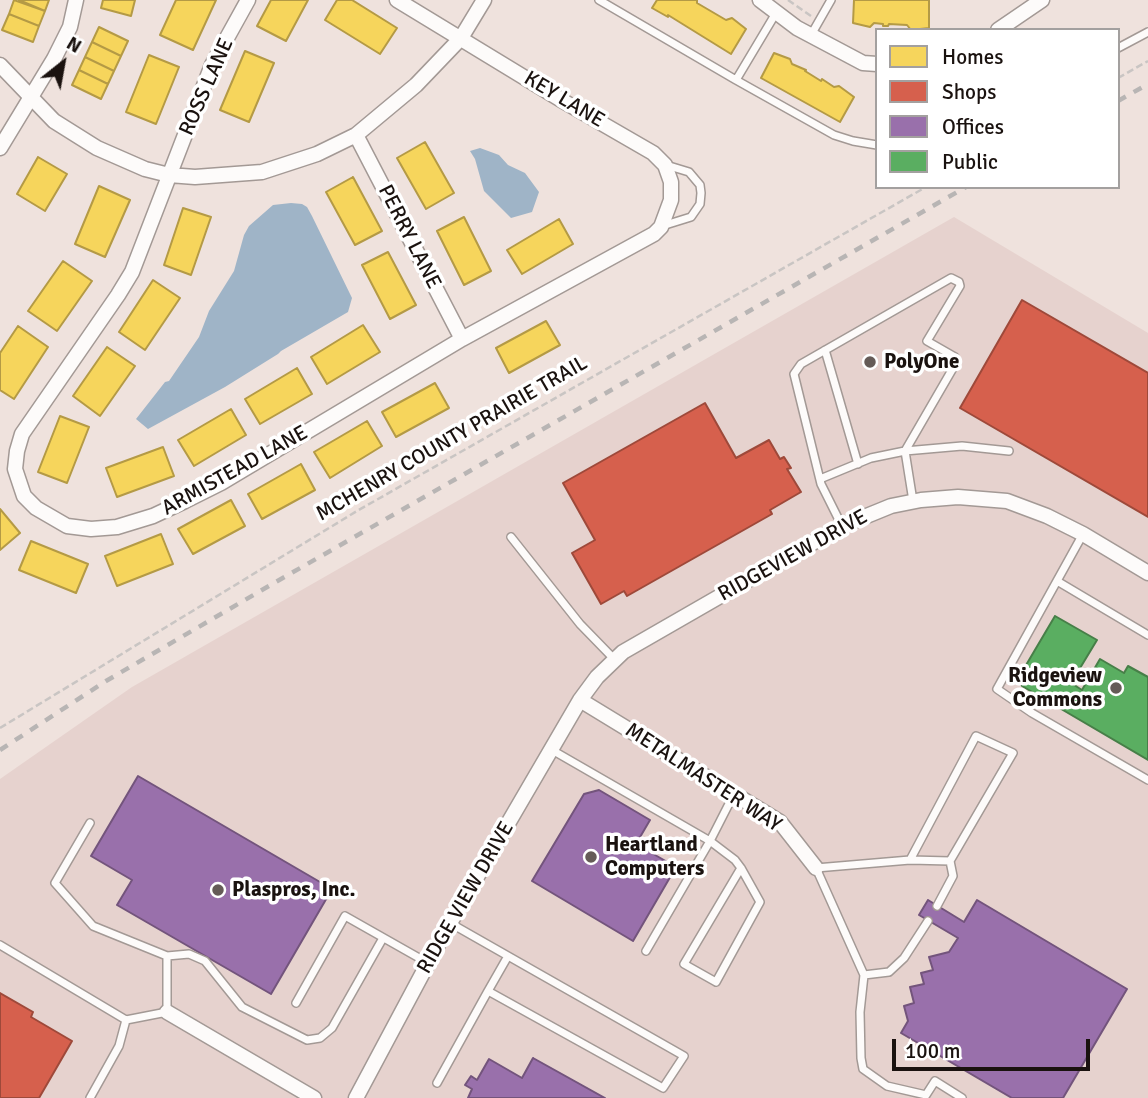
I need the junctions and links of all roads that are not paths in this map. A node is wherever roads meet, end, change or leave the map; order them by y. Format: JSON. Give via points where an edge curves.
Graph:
{"nodes":[{"id":1,"x":76,"y":0,"type":"edge"},
{"id":2,"x":248,"y":0,"type":"edge"},
{"id":3,"x":397,"y":0,"type":"edge"},
{"id":4,"x":484,"y":0,"type":"edge"},
{"id":5,"x":599,"y":0,"type":"edge"},
{"id":6,"x":760,"y":0,"type":"edge"},
{"id":7,"x":831,"y":0,"type":"edge"},
{"id":8,"x":1042,"y":0,"type":"edge"},
{"id":9,"x":776,"y":12,"type":"junction"},
{"id":10,"x":815,"y":28,"type":"junction"},
{"id":11,"x":1001,"y":28,"type":"edge"},
{"id":12,"x":1148,"y":32,"type":"edge"},
{"id":13,"x":460,"y":38,"type":"junction"},
{"id":14,"x":1120,"y":47,"type":"edge"},
{"id":15,"x":875,"y":64,"type":"edge"},
{"id":16,"x":0,"y":65,"type":"edge"},
{"id":17,"x":736,"y":80,"type":"junction"},
{"id":18,"x":30,"y":97,"type":"junction"},
{"id":19,"x":356,"y":135,"type":"junction"},
{"id":20,"x":875,"y":145,"type":"edge"},
{"id":21,"x":0,"y":148,"type":"edge"},
{"id":22,"x":665,"y":165,"type":"junction"},
{"id":23,"x":169,"y":175,"type":"junction"},
{"id":24,"x":661,"y":227,"type":"junction"},
{"id":25,"x":462,"y":339,"type":"junction"},
{"id":26,"x":825,"y":350,"type":"junction"},
{"id":27,"x":905,"y":451,"type":"junction"},
{"id":28,"x":1009,"y":451,"type":"dead end"},
{"id":29,"x":858,"y":464,"type":"junction"},
{"id":30,"x":820,"y":479,"type":"junction"},
{"id":31,"x":913,"y":501,"type":"junction"},
{"id":32,"x":842,"y":526,"type":"junction"},
{"id":33,"x":1083,"y":534,"type":"junction"},
{"id":34,"x":511,"y":537,"type":"dead end"},
{"id":35,"x":1148,"y":573,"type":"edge"},
{"id":36,"x":1057,"y":581,"type":"junction"},
{"id":37,"x":1148,"y":635,"type":"edge"},
{"id":38,"x":615,"y":660,"type":"junction"},
{"id":39,"x":580,"y":700,"type":"junction"},
{"id":40,"x":552,"y":750,"type":"junction"},
{"id":41,"x":1148,"y":780,"type":"edge"},
{"id":42,"x":734,"y":794,"type":"junction"},
{"id":43,"x":90,"y":823,"type":"dead end"},
{"id":44,"x":710,"y":841,"type":"junction"},
{"id":45,"x":910,"y":860,"type":"junction"},
{"id":46,"x":950,"y":861,"type":"junction"},
{"id":47,"x":741,"y":868,"type":"junction"},
{"id":48,"x":816,"y":868,"type":"junction"},
{"id":49,"x":937,"y":906,"type":"dead end"},
{"id":50,"x":928,"y":921,"type":"dead end"},
{"id":51,"x":450,"y":923,"type":"junction"},
{"id":52,"x":383,"y":938,"type":"junction"},
{"id":53,"x":0,"y":945,"type":"edge"},
{"id":54,"x":646,"y":951,"type":"dead end"},
{"id":55,"x":508,"y":956,"type":"junction"},
{"id":56,"x":167,"y":957,"type":"junction"},
{"id":57,"x":428,"y":963,"type":"junction"},
{"id":58,"x":864,"y":975,"type":"junction"},
{"id":59,"x":488,"y":991,"type":"junction"},
{"id":60,"x":296,"y":1003,"type":"dead end"},
{"id":61,"x":167,"y":1012,"type":"junction"},
{"id":62,"x":126,"y":1020,"type":"junction"},
{"id":63,"x":437,"y":1083,"type":"dead end"},
{"id":64,"x":90,"y":1098,"type":"edge"},
{"id":65,"x":314,"y":1098,"type":"edge"},
{"id":66,"x":356,"y":1098,"type":"edge"},
{"id":67,"x":962,"y":1098,"type":"edge"}],
"edges":[{"from":1,"to":18,"type":"street","via":[[70,27]]},
{"from":2,"to":23,"type":"street","name":"ROSS LANE","via":[[212,65]]},
{"from":3,"to":13,"type":"street","name":"KEY LANE"},
{"from":4,"to":13,"type":"street"},
{"from":5,"to":17,"type":"lane"},
{"from":6,"to":9,"type":"street"},
{"from":7,"to":10,"type":"lane"},
{"from":8,"to":11,"type":"street"},
{"from":9,"to":10,"type":"street"},
{"from":9,"to":17,"type":"lane"},
{"from":10,"to":15,"type":"street","via":[[863,63]]},
{"from":12,"to":14,"type":"lane"},
{"from":13,"to":19,"type":"street","via":[[416,85]]},
{"from":13,"to":22,"type":"street","name":"KEY LANE","via":[[653,153]]},
{"from":16,"to":18,"type":"street"},
{"from":17,"to":20,"type":"lane","via":[[834,135]]},
{"from":18,"to":21,"type":"street"},
{"from":18,"to":23,"type":"street","via":[[54,121],[97,148]]},
{"from":19,"to":23,"type":"street","via":[[262,172]]},
{"from":19,"to":25,"type":"street","name":"PERRY LANE"},
{"from":22,"to":24,"type":"street","via":[[671,200]]},
{"from":22,"to":24,"type":"lane","name":"KEY LANE","via":[[689,172],[701,193],[691,217]]},
{"from":23,"to":25,"type":"street","name":"ARMISTEAD LANE","via":[[132,272],[22,434],[15,469],[19,483],[24,496],[50,518],[92,529],[153,516],[221,483]]},
{"from":24,"to":25,"type":"street","name":"KEY LANE"},
{"from":26,"to":27,"type":"lane","via":[[951,278],[959,282],[927,341],[954,357],[956,363]]},
{"from":26,"to":29,"type":"lane"},
{"from":26,"to":30,"type":"lane","via":[[801,364],[794,374]]},
{"from":27,"to":28,"type":"lane","via":[[962,446]]},
{"from":27,"to":29,"type":"lane"},
{"from":27,"to":31,"type":"lane"},
{"from":29,"to":30,"type":"lane"},
{"from":30,"to":32,"type":"lane"},
{"from":31,"to":32,"type":"street","name":"RIDGEVIEW DRIVE"},
{"from":31,"to":33,"type":"street","name":"RIDGEVIEW DRIVE","via":[[958,497],[1007,502]]},
{"from":32,"to":38,"type":"street","name":"RIDGEVIEW DRIVE"},
{"from":33,"to":35,"type":"street","name":"RIDGEVIEW DRIVE"},
{"from":33,"to":36,"type":"lane"},
{"from":34,"to":38,"type":"lane"},
{"from":36,"to":37,"type":"lane"},
{"from":36,"to":41,"type":"lane","via":[[997,689]]},
{"from":38,"to":39,"type":"street","name":"RIDGEVIEW DRIVE"},
{"from":39,"to":40,"type":"street","name":"RIDGE VIEW DRIVE"},
{"from":39,"to":42,"type":"street","name":"METALMASTER WAY"},
{"from":40,"to":44,"type":"lane"},
{"from":40,"to":51,"type":"street","name":"RIDGE VIEW DRIVE"},
{"from":42,"to":44,"type":"lane"},
{"from":42,"to":48,"type":"street","name":"METALMASTER WAY","via":[[780,822]]},
{"from":43,"to":56,"type":"lane","via":[[55,883],[93,926]]},
{"from":44,"to":47,"type":"lane"},
{"from":44,"to":54,"type":"lane"},
{"from":45,"to":46,"type":"lane"},
{"from":45,"to":46,"type":"lane","via":[[976,736],[1013,753]]},
{"from":45,"to":48,"type":"lane"},
{"from":46,"to":49,"type":"lane","via":[[953,876]]},
{"from":47,"to":47,"type":"lane","via":[[760,902],[716,982],[684,964]]},
{"from":48,"to":58,"type":"lane"},
{"from":50,"to":58,"type":"lane","via":[[889,972]]},
{"from":51,"to":55,"type":"lane"},
{"from":51,"to":57,"type":"street","name":"RIDGE VIEW DRIVE"},
{"from":52,"to":56,"type":"lane","via":[[332,1028],[320,1038],[307,1040],[242,1007],[205,961],[189,954]]},
{"from":52,"to":57,"type":"lane"},
{"from":52,"to":60,"type":"lane","via":[[345,916]]},
{"from":53,"to":62,"type":"lane"},
{"from":55,"to":59,"type":"lane"},
{"from":55,"to":59,"type":"lane","via":[[684,1056],[663,1088]]},
{"from":56,"to":61,"type":"lane"},
{"from":57,"to":66,"type":"street","name":"RIDGE VIEW DRIVE"},
{"from":58,"to":67,"type":"lane","via":[[860,1012],[863,1069],[887,1086],[926,1095],[935,1081]]},
{"from":59,"to":63,"type":"lane"},
{"from":61,"to":62,"type":"lane"},
{"from":61,"to":65,"type":"street"},
{"from":62,"to":64,"type":"lane","via":[[119,1046]]}]}
